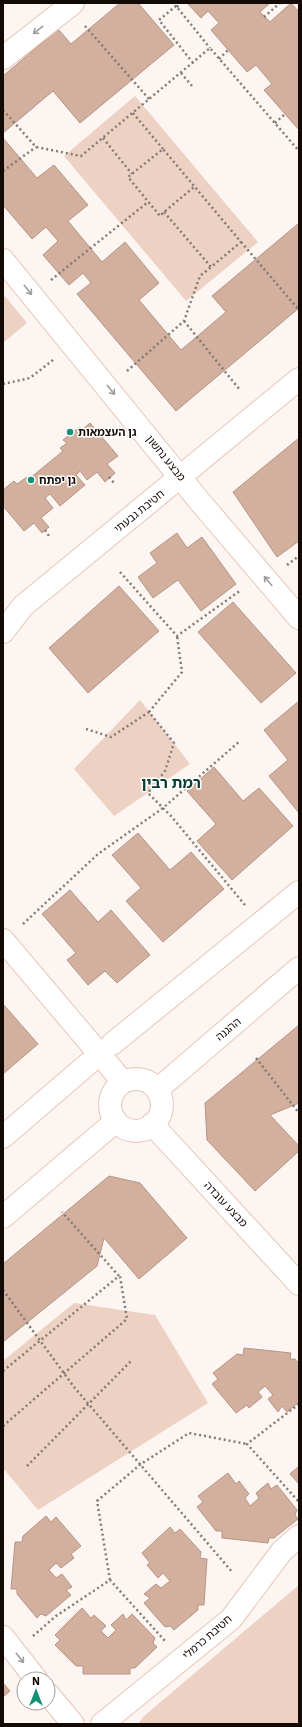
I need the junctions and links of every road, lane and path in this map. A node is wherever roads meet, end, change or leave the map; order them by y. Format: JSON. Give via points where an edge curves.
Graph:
{"nodes":[{"id":1,"x":181,"y":3,"type":"edge"},
{"id":2,"x":280,"y":3,"type":"edge"},
{"id":3,"x":71,"y":5,"type":"edge"},
{"id":4,"x":177,"y":7,"type":"junction"},
{"id":5,"x":264,"y":17,"type":"dead end"},
{"id":6,"x":210,"y":48,"type":"junction"},
{"id":7,"x":228,"y":50,"type":"dead end"},
{"id":8,"x":3,"y":58,"type":"edge"},
{"id":9,"x":219,"y":58,"type":"junction"},
{"id":10,"x":193,"y":63,"type":"junction"},
{"id":11,"x":181,"y":73,"type":"junction"},
{"id":12,"x":192,"y":86,"type":"dead end"},
{"id":13,"x":149,"y":99,"type":"junction"},
{"id":14,"x":3,"y":110,"type":"edge"},
{"id":15,"x":133,"y":113,"type":"junction"},
{"id":16,"x":285,"y":114,"type":"dead end"},
{"id":17,"x":275,"y":123,"type":"junction"},
{"id":18,"x":103,"y":138,"type":"junction"},
{"id":19,"x":36,"y":146,"type":"junction"},
{"id":20,"x":163,"y":149,"type":"junction"},
{"id":21,"x":299,"y":151,"type":"edge"},
{"id":22,"x":3,"y":171,"type":"edge"},
{"id":23,"x":132,"y":174,"type":"junction"},
{"id":24,"x":194,"y":187,"type":"junction"},
{"id":25,"x":148,"y":202,"type":"junction"},
{"id":26,"x":164,"y":212,"type":"junction"},
{"id":27,"x":241,"y":242,"type":"junction"},
{"id":28,"x":3,"y":260,"type":"edge"},
{"id":29,"x":211,"y":267,"type":"junction"},
{"id":30,"x":32,"y":295,"type":"junction"},
{"id":31,"x":299,"y":310,"type":"edge"},
{"id":32,"x":184,"y":321,"type":"junction"},
{"id":33,"x":72,"y":344,"type":"junction"},
{"id":34,"x":299,"y":379,"type":"edge"},
{"id":35,"x":3,"y":384,"type":"edge"},
{"id":36,"x":108,"y":387,"type":"junction"},
{"id":37,"x":240,"y":390,"type":"dead end"},
{"id":38,"x":181,"y":476,"type":"junction"},
{"id":39,"x":109,"y":477,"type":"dead end"},
{"id":40,"x":114,"y":482,"type":"dead end"},
{"id":41,"x":45,"y":530,"type":"dead end"},
{"id":42,"x":50,"y":536,"type":"dead end"},
{"id":43,"x":299,"y":556,"type":"edge"},
{"id":44,"x":284,"y":567,"type":"dead end"},
{"id":45,"x":120,"y":572,"type":"dead end"},
{"id":46,"x":262,"y":574,"type":"junction"},
{"id":47,"x":299,"y":618,"type":"edge"},
{"id":48,"x":3,"y":632,"type":"edge"},
{"id":49,"x":177,"y":636,"type":"junction"},
{"id":50,"x":149,"y":712,"type":"junction"},
{"id":51,"x":86,"y":729,"type":"dead end"},
{"id":52,"x":240,"y":741,"type":"dead end"},
{"id":53,"x":163,"y":808,"type":"junction"},
{"id":54,"x":299,"y":892,"type":"edge"},
{"id":55,"x":261,"y":924,"type":"junction"},
{"id":56,"x":21,"y":926,"type":"dead end"},
{"id":57,"x":3,"y":940,"type":"edge"},
{"id":58,"x":299,"y":968,"type":"edge"},
{"id":59,"x":112,"y":1044,"type":"dead end"},
{"id":60,"x":256,"y":1058,"type":"dead end"},
{"id":61,"x":89,"y":1063,"type":"dead end"},
{"id":62,"x":123,"y":1082,"type":"junction"},
{"id":63,"x":157,"y":1090,"type":"junction"},
{"id":64,"x":299,"y":1113,"type":"edge"},
{"id":65,"x":116,"y":1121,"type":"junction"},
{"id":66,"x":152,"y":1124,"type":"junction"},
{"id":67,"x":3,"y":1137,"type":"edge"},
{"id":68,"x":62,"y":1212,"type":"dead end"},
{"id":69,"x":3,"y":1217,"type":"edge"},
{"id":70,"x":120,"y":1276,"type":"junction"},
{"id":71,"x":299,"y":1284,"type":"edge"},
{"id":72,"x":3,"y":1290,"type":"edge"},
{"id":73,"x":41,"y":1340,"type":"junction"},
{"id":74,"x":131,"y":1361,"type":"dead end"},
{"id":75,"x":3,"y":1371,"type":"edge"},
{"id":76,"x":64,"y":1372,"type":"junction"},
{"id":77,"x":88,"y":1404,"type":"junction"},
{"id":78,"x":299,"y":1404,"type":"edge"},
{"id":79,"x":3,"y":1426,"type":"edge"},
{"id":80,"x":247,"y":1444,"type":"junction"},
{"id":81,"x":141,"y":1464,"type":"junction"},
{"id":82,"x":27,"y":1466,"type":"dead end"},
{"id":83,"x":299,"y":1502,"type":"edge"},
{"id":84,"x":299,"y":1536,"type":"edge"},
{"id":85,"x":110,"y":1580,"type":"junction"},
{"id":86,"x":250,"y":1594,"type":"junction"},
{"id":87,"x":9,"y":1644,"type":"edge"},
{"id":88,"x":181,"y":1660,"type":"junction"},
{"id":89,"x":30,"y":1671,"type":"edge"},
{"id":90,"x":56,"y":1704,"type":"edge"},
{"id":91,"x":73,"y":1724,"type":"edge"},
{"id":92,"x":102,"y":1724,"type":"edge"}],
"edges":[{"from":1,"to":4,"type":"path"},
{"from":2,"to":5,"type":"path"},
{"from":3,"to":8,"type":"street","one_way":true},
{"from":3,"to":13,"type":"path"},
{"from":4,"to":6,"type":"path"},
{"from":4,"to":10,"type":"path","via":[[159,20]]},
{"from":6,"to":9,"type":"path"},
{"from":6,"to":10,"type":"path"},
{"from":7,"to":9,"type":"path"},
{"from":9,"to":17,"type":"path"},
{"from":10,"to":11,"type":"path"},
{"from":11,"to":12,"type":"path"},
{"from":11,"to":13,"type":"path"},
{"from":13,"to":15,"type":"path"},
{"from":14,"to":19,"type":"path"},
{"from":15,"to":18,"type":"path"},
{"from":15,"to":20,"type":"path"},
{"from":16,"to":17,"type":"path"},
{"from":17,"to":21,"type":"path"},
{"from":18,"to":19,"type":"path","via":[[81,156]]},
{"from":18,"to":23,"type":"path"},
{"from":19,"to":22,"type":"path"},
{"from":20,"to":23,"type":"path"},
{"from":20,"to":24,"type":"path"},
{"from":23,"to":25,"type":"path","via":[[128,177]]},
{"from":24,"to":26,"type":"path"},
{"from":24,"to":27,"type":"path"},
{"from":25,"to":26,"type":"path","via":[[160,216]]},
{"from":25,"to":30,"type":"path"},
{"from":26,"to":29,"type":"path"},
{"from":27,"to":29,"type":"path"},
{"from":27,"to":31,"type":"path"},
{"from":28,"to":30,"type":"street","name":"מבצע נחשון","one_way":true},
{"from":29,"to":32,"type":"path","via":[[200,276]]},
{"from":30,"to":33,"type":"street","name":"מבצע נחשון"},
{"from":32,"to":36,"type":"path"},
{"from":32,"to":37,"type":"path"},
{"from":33,"to":35,"type":"path","via":[[30,378]]},
{"from":33,"to":36,"type":"street","name":"מבצע נחשון"},
{"from":34,"to":38,"type":"street","name":"חטיבת גבעתי"},
{"from":36,"to":38,"type":"street","name":"מבצע נחשון","one_way":true},
{"from":38,"to":46,"type":"street","name":"מבצע נחשון"},
{"from":38,"to":48,"type":"street","name":"חטיבת גבעתי","via":[[23,606]]},
{"from":39,"to":40,"type":"path"},
{"from":41,"to":42,"type":"path"},
{"from":43,"to":44,"type":"path"},
{"from":45,"to":49,"type":"path"},
{"from":47,"to":46,"type":"street","name":"מבצע נחשון","one_way":true},
{"from":46,"to":49,"type":"path"},
{"from":49,"to":50,"type":"path","via":[[182,672]]},
{"from":50,"to":51,"type":"path","via":[[111,737]]},
{"from":50,"to":53,"type":"path","via":[[174,743],[165,772],[148,793]]},
{"from":52,"to":53,"type":"path"},
{"from":53,"to":55,"type":"path"},
{"from":53,"to":56,"type":"path","via":[[98,854]]},
{"from":54,"to":55,"type":"street"},
{"from":55,"to":59,"type":"street"},
{"from":57,"to":62,"type":"street"},
{"from":58,"to":63,"type":"street","name":"ההגנה"},
{"from":60,"to":64,"type":"path"},
{"from":61,"to":67,"type":"street"},
{"from":62,"to":63,"type":"street","via":[[139,1079],[147,1081]]},
{"from":62,"to":65,"type":"street","via":[[116,1088],[110,1103],[110,1111]]},
{"from":63,"to":66,"type":"street","via":[[161,1110]]},
{"from":65,"to":66,"type":"street","via":[[127,1129],[136,1130]]},
{"from":65,"to":69,"type":"street"},
{"from":66,"to":71,"type":"street","name":"מבצע עובדה"},
{"from":68,"to":70,"type":"path"},
{"from":70,"to":73,"type":"path"},
{"from":70,"to":76,"type":"path","via":[[127,1318]]},
{"from":72,"to":73,"type":"path"},
{"from":73,"to":75,"type":"path"},
{"from":73,"to":76,"type":"path"},
{"from":74,"to":77,"type":"path"},
{"from":76,"to":77,"type":"path"},
{"from":76,"to":79,"type":"path"},
{"from":77,"to":81,"type":"path"},
{"from":77,"to":82,"type":"path"},
{"from":78,"to":80,"type":"path"},
{"from":80,"to":81,"type":"path","via":[[189,1433]]},
{"from":80,"to":83,"type":"path"},
{"from":81,"to":85,"type":"path","via":[[97,1501]]},
{"from":81,"to":86,"type":"path"},
{"from":84,"to":86,"type":"street","name":"חטיבת כרמלי","via":[[282,1551]]},
{"from":85,"to":87,"type":"path"},
{"from":85,"to":88,"type":"path"},
{"from":86,"to":88,"type":"street","name":"חטיבת כרמלי","via":[[231,1618]]},
{"from":87,"to":89,"type":"street","one_way":true},
{"from":88,"to":92,"type":"street","name":"חטיבת כרמלי"},
{"from":90,"to":91,"type":"street"}]}
